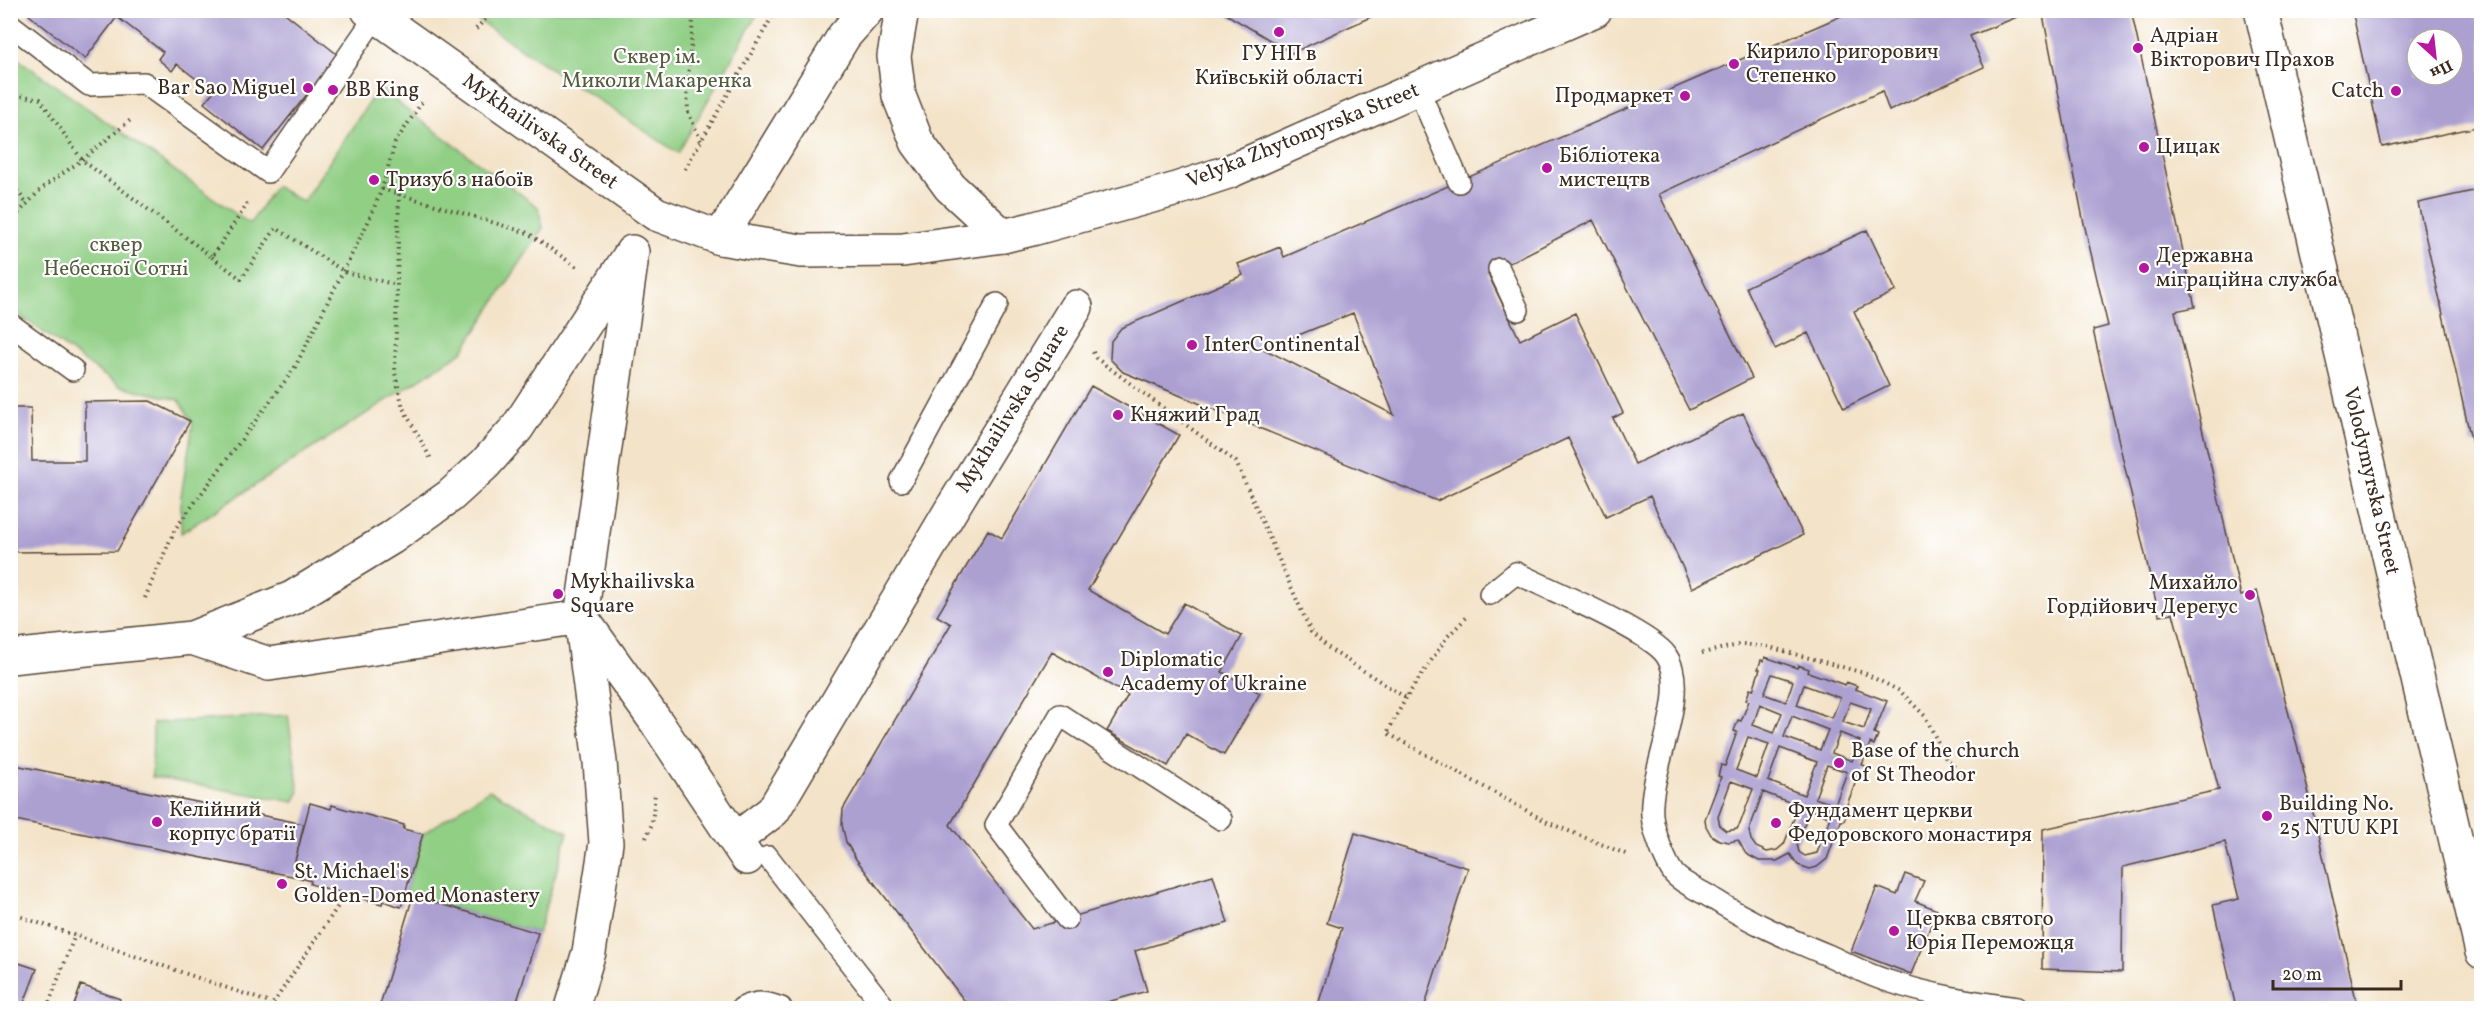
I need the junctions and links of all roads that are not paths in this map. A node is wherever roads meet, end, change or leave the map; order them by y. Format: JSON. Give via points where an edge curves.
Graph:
{"nodes":[{"id":1,"x":867,"y":10,"type":"edge"},
{"id":2,"x":902,"y":10,"type":"edge"},
{"id":3,"x":1594,"y":10,"type":"edge"},
{"id":4,"x":2261,"y":10,"type":"edge"},
{"id":5,"x":372,"y":13,"type":"edge"},
{"id":6,"x":11,"y":25,"type":"edge"},
{"id":7,"x":1418,"y":89,"type":"junction"},
{"id":8,"x":1459,"y":182,"type":"dead end"},
{"id":9,"x":1003,"y":236,"type":"junction"},
{"id":10,"x":720,"y":238,"type":"junction"},
{"id":11,"x":1499,"y":269,"type":"dead end"},
{"id":12,"x":997,"y":304,"type":"dead end"},
{"id":13,"x":1076,"y":307,"type":"road end"},
{"id":14,"x":1518,"y":310,"type":"dead end"},
{"id":15,"x":10,"y":324,"type":"edge"},
{"id":16,"x":73,"y":370,"type":"dead end"},
{"id":17,"x":902,"y":481,"type":"dead end"},
{"id":18,"x":1490,"y":594,"type":"road end"},
{"id":19,"x":581,"y":617,"type":"junction"},
{"id":20,"x":192,"y":638,"type":"junction"},
{"id":21,"x":10,"y":657,"type":"edge"},
{"id":22,"x":1221,"y":819,"type":"dead end"},
{"id":23,"x":750,"y":852,"type":"junction"},
{"id":24,"x":2477,"y":916,"type":"edge"},
{"id":25,"x":1067,"y":919,"type":"dead end"},
{"id":26,"x":2481,"y":952,"type":"edge"},
{"id":27,"x":572,"y":1008,"type":"edge"},
{"id":28,"x":742,"y":1008,"type":"edge"},
{"id":29,"x":782,"y":1008,"type":"edge"},
{"id":30,"x":885,"y":1008,"type":"edge"},
{"id":31,"x":2017,"y":1008,"type":"edge"}],
"edges":[{"from":1,"to":10,"type":"street","via":[[844,36]]},
{"from":2,"to":9,"type":"street","via":[[894,56],[899,96],[917,142],[950,187]]},
{"from":3,"to":7,"type":"street","name":"Velyka Zhytomyrska Street"},
{"from":4,"to":24,"type":"street","name":"Volodymyrska Street"},
{"from":5,"to":6,"type":"lane","via":[[268,172],[144,83],[89,84]]},
{"from":5,"to":10,"type":"street","name":"Mykhailivska Street","via":[[656,214]]},
{"from":7,"to":8,"type":"lane"},
{"from":7,"to":9,"type":"street","name":"Velyka Zhytomyrska Street","via":[[1228,172]]},
{"from":9,"to":10,"type":"street","via":[[903,250],[801,251]]},
{"from":11,"to":14,"type":"lane"},
{"from":12,"to":17,"type":"lane"},
{"from":13,"to":23,"type":"street","name":"Mykhailivska Square","via":[[951,510]]},
{"from":15,"to":16,"type":"lane"},
{"from":18,"to":31,"type":"lane","via":[[1516,573],[1655,645],[1670,663],[1674,697],[1654,785],[1652,815],[1659,843],[1675,874],[1745,920],[1888,981],[1967,1001]]},
{"from":19,"to":20,"type":"street","via":[[269,664]]},
{"from":19,"to":20,"type":"street","via":[[632,252],[517,428],[450,496],[292,598]]},
{"from":19,"to":23,"type":"street"},
{"from":19,"to":27,"type":"street","via":[[606,843],[590,952]]},
{"from":20,"to":21,"type":"street"},
{"from":22,"to":25,"type":"lane","via":[[1060,715],[996,825]]},
{"from":23,"to":30,"type":"lane"},
{"from":24,"to":26,"type":"street","name":"Volodymyrska Street"},
{"from":28,"to":29,"type":"lane","via":[[767,1002]]}]}
